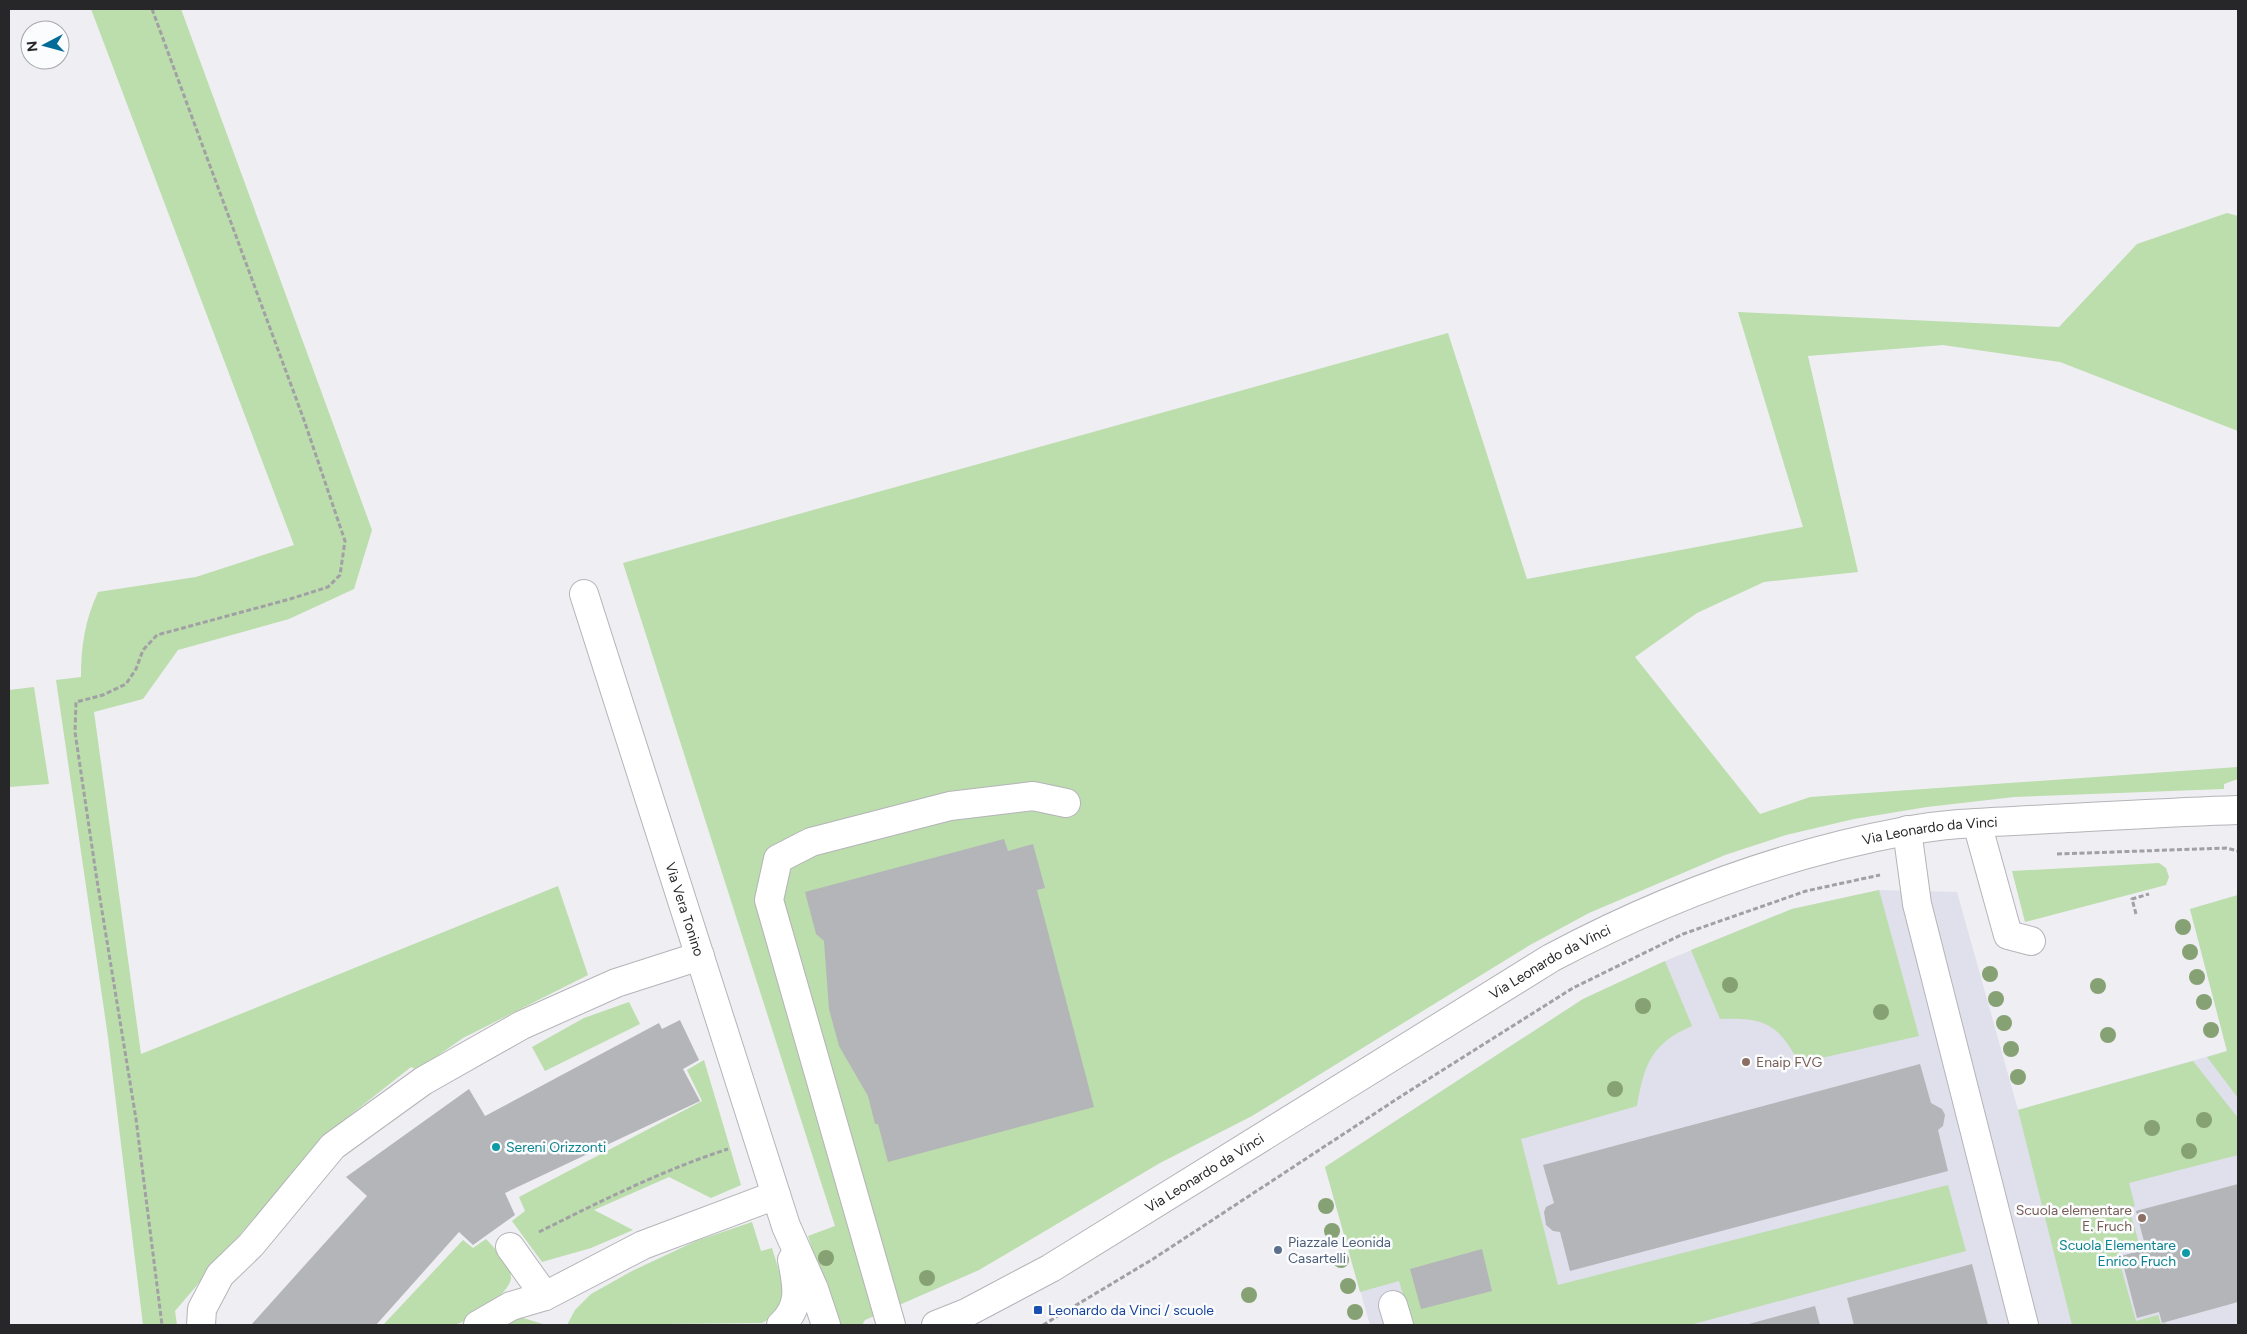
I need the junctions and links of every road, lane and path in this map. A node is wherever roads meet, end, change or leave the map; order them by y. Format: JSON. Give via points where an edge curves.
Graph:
{"nodes":[{"id":1,"x":152,"y":9,"type":"edge"},
{"id":2,"x":584,"y":594,"type":"dead end"},
{"id":3,"x":1066,"y":804,"type":"dead end"},
{"id":4,"x":2238,"y":810,"type":"edge"},
{"id":5,"x":1977,"y":823,"type":"junction"},
{"id":6,"x":1907,"y":830,"type":"junction"},
{"id":7,"x":2238,"y":851,"type":"edge"},
{"id":8,"x":2052,"y":854,"type":"dead end"},
{"id":9,"x":1913,"y":870,"type":"junction"},
{"id":10,"x":2149,"y":894,"type":"dead end"},
{"id":11,"x":2136,"y":914,"type":"dead end"},
{"id":12,"x":2031,"y":941,"type":"dead end"},
{"id":13,"x":700,"y":956,"type":"junction"},
{"id":14,"x":735,"y":1147,"type":"dead end"},
{"id":15,"x":776,"y":1194,"type":"junction"},
{"id":16,"x":786,"y":1226,"type":"junction"},
{"id":17,"x":510,"y":1247,"type":"joint"},
{"id":18,"x":545,"y":1296,"type":"junction"},
{"id":19,"x":162,"y":1325,"type":"edge"},
{"id":20,"x":201,"y":1325,"type":"edge"},
{"id":21,"x":478,"y":1325,"type":"edge"},
{"id":22,"x":781,"y":1325,"type":"edge"},
{"id":23,"x":826,"y":1325,"type":"edge"},
{"id":24,"x":891,"y":1325,"type":"edge"},
{"id":25,"x":936,"y":1325,"type":"edge"},
{"id":26,"x":1043,"y":1325,"type":"edge"},
{"id":27,"x":2024,"y":1325,"type":"edge"}],
"edges":[{"from":1,"to":19,"type":"path","via":[[304,420],[345,541],[340,575],[328,587],[157,635],[143,650],[126,684],[103,695],[76,702],[76,732],[136,1119]]},
{"from":2,"to":13,"type":"street","name":"Via Vera Tonino"},
{"from":3,"to":24,"type":"street","via":[[1034,796],[950,806],[810,842],[778,859],[769,900]]},
{"from":4,"to":5,"type":"street","name":"Via Leonardo da Vinci"},
{"from":5,"to":6,"type":"street","name":"Via Leonardo da Vinci"},
{"from":5,"to":12,"type":"street","via":[[2008,935]]},
{"from":6,"to":9,"type":"street"},
{"from":6,"to":25,"type":"street","name":"Via Leonardo da Vinci","via":[[1775,864],[1694,891],[1612,926],[1500,988],[1051,1268],[966,1313]]},
{"from":7,"to":8,"type":"path","via":[[2226,848]]},
{"from":9,"to":26,"type":"path","via":[[1798,894],[1683,934],[1573,988],[1153,1259]]},
{"from":9,"to":27,"type":"street","via":[[1917,904]]},
{"from":10,"to":11,"type":"path","via":[[2132,899]]},
{"from":13,"to":15,"type":"street","name":"Via Vera Tonino"},
{"from":13,"to":20,"type":"street","via":[[616,983],[522,1025],[423,1081],[333,1146],[251,1245],[220,1275],[202,1309]]},
{"from":14,"to":17,"type":"path","via":[[612,1195]]},
{"from":15,"to":16,"type":"street","name":"Via Vera Tonino"},
{"from":15,"to":18,"type":"street","via":[[643,1246]]},
{"from":16,"to":22,"type":"street","name":"Via Vera Tonino","via":[[796,1278],[796,1301],[791,1316]]},
{"from":16,"to":23,"type":"street","name":"Via Vera Tonino"},
{"from":17,"to":18,"type":"street"},
{"from":18,"to":21,"type":"street","via":[[511,1306]]}]}
